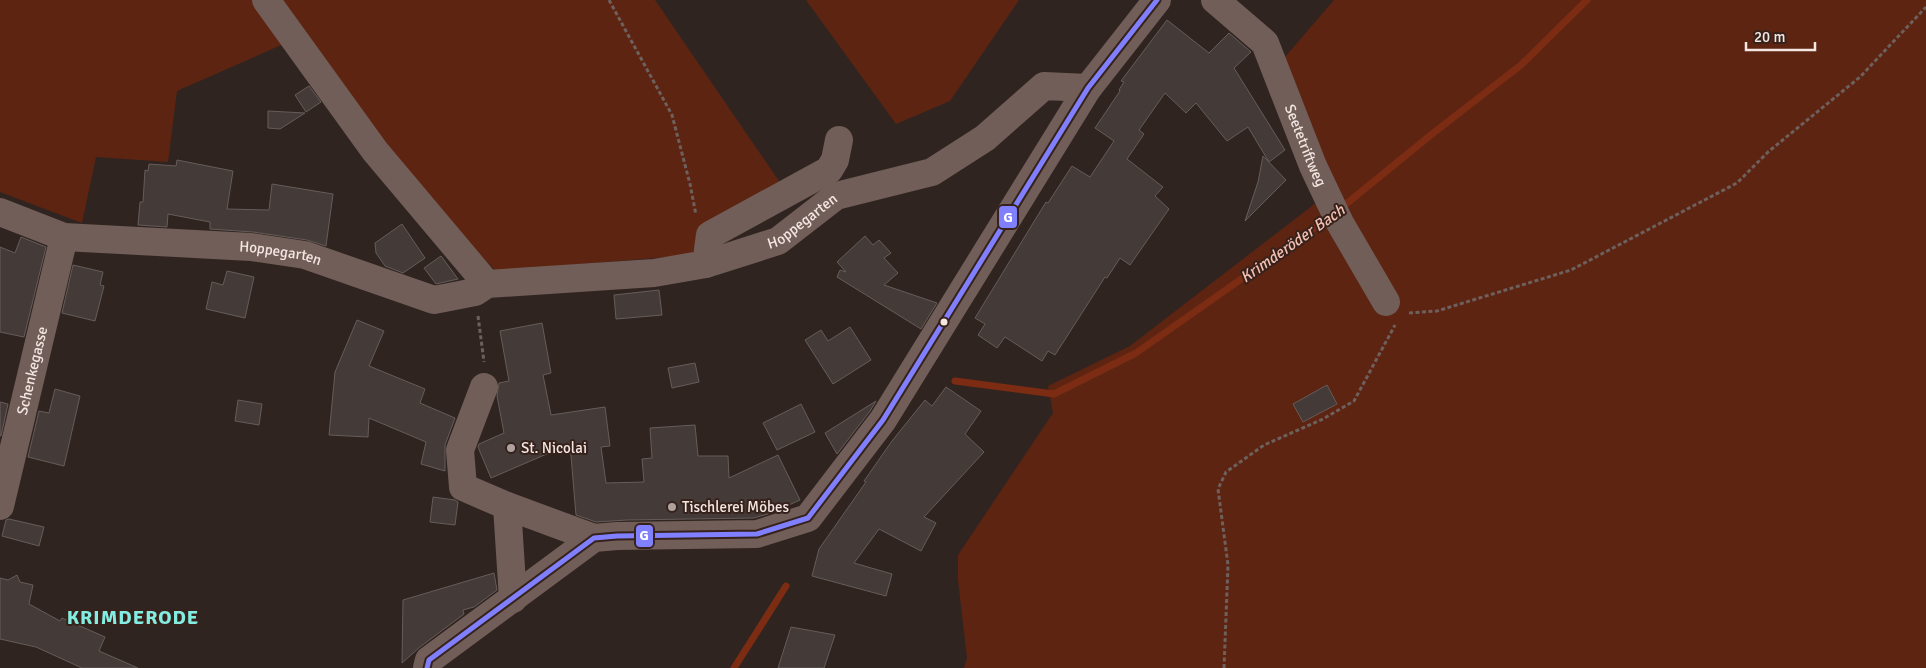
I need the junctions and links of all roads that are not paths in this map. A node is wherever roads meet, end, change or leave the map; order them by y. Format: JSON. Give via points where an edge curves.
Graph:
{"nodes":[{"id":1,"x":266,"y":0,"type":"edge"},
{"id":2,"x":1157,"y":0,"type":"edge"},
{"id":3,"x":1215,"y":0,"type":"edge"},
{"id":4,"x":1088,"y":88,"type":"junction"},
{"id":5,"x":839,"y":140,"type":"dead end"},
{"id":6,"x":0,"y":212,"type":"edge"},
{"id":7,"x":64,"y":237,"type":"junction"},
{"id":8,"x":706,"y":264,"type":"junction"},
{"id":9,"x":481,"y":288,"type":"junction"},
{"id":10,"x":1393,"y":308,"type":"road end"},
{"id":11,"x":484,"y":387,"type":"road end"},
{"id":12,"x":0,"y":506,"type":"edge"},
{"id":13,"x":507,"y":506,"type":"junction"},
{"id":14,"x":594,"y":538,"type":"junction"},
{"id":15,"x":513,"y":599,"type":"junction"},
{"id":16,"x":426,"y":668,"type":"edge"}],
"edges":[{"from":1,"to":9,"type":"street","via":[[375,151]]},
{"from":2,"to":4,"type":"street"},
{"from":3,"to":10,"type":"street","name":"Seetetriftweg","via":[[1265,43],[1313,166],[1336,213]]},
{"from":4,"to":8,"type":"street","name":"Hoppegarten","via":[[1044,86],[985,138],[932,172],[836,196],[778,241]]},
{"from":4,"to":14,"type":"street","via":[[883,420],[808,518],[757,534]]},
{"from":5,"to":8,"type":"street","via":[[835,160],[829,170],[710,235]]},
{"from":6,"to":7,"type":"street","name":"Hoppegarten"},
{"from":7,"to":9,"type":"street","name":"Hoppegarten","via":[[251,246],[305,256],[434,300]]},
{"from":7,"to":12,"type":"street","name":"Schenkegasse"},
{"from":8,"to":9,"type":"street","name":"Hoppegarten","via":[[654,273]]},
{"from":11,"to":13,"type":"street","via":[[460,450],[463,487]]},
{"from":13,"to":14,"type":"street"},
{"from":13,"to":15,"type":"street"},
{"from":14,"to":15,"type":"street"},
{"from":15,"to":16,"type":"street","via":[[429,660]]}]}
